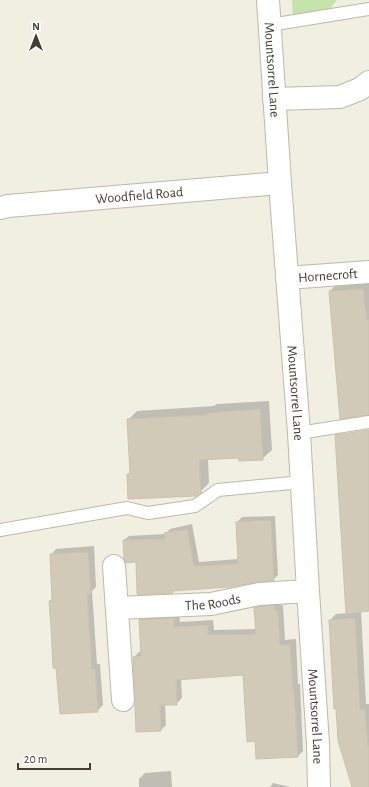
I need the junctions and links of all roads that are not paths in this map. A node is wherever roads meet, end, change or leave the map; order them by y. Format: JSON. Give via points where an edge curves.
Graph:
{"nodes":[{"id":1,"x":268,"y":0,"type":"edge"},
{"id":2,"x":369,"y":9,"type":"edge"},
{"id":3,"x":270,"y":25,"type":"junction"},
{"id":4,"x":369,"y":82,"type":"edge"},
{"id":5,"x":274,"y":99,"type":"junction"},
{"id":6,"x":280,"y":183,"type":"junction"},
{"id":7,"x":3,"y":210,"type":"edge"},
{"id":8,"x":369,"y":272,"type":"edge"},
{"id":9,"x":287,"y":278,"type":"junction"},
{"id":10,"x":369,"y":422,"type":"edge"},
{"id":11,"x":299,"y":433,"type":"junction"},
{"id":12,"x":302,"y":482,"type":"junction"},
{"id":13,"x":0,"y":530,"type":"edge"},
{"id":14,"x":114,"y":566,"type":"dead end"},
{"id":15,"x":308,"y":591,"type":"junction"},
{"id":16,"x":117,"y":608,"type":"junction"},
{"id":17,"x":123,"y":700,"type":"dead end"},
{"id":18,"x":319,"y":787,"type":"edge"}],
"edges":[{"from":1,"to":3,"type":"street","name":"Mountsorrel Lane"},
{"from":2,"to":3,"type":"lane"},
{"from":3,"to":5,"type":"street","name":"Mountsorrel Lane"},
{"from":4,"to":5,"type":"street","via":[[360,89],[340,97]]},
{"from":5,"to":6,"type":"street","name":"Mountsorrel Lane"},
{"from":6,"to":7,"type":"street","name":"Woodfield Road"},
{"from":6,"to":9,"type":"street","name":"Mountsorrel Lane"},
{"from":8,"to":9,"type":"street","name":"Hornecroft"},
{"from":9,"to":11,"type":"street","name":"Mountsorrel Lane"},
{"from":10,"to":11,"type":"lane"},
{"from":11,"to":12,"type":"street","name":"Mountsorrel Lane"},
{"from":12,"to":13,"type":"lane","via":[[218,490],[195,506],[148,513],[127,508]]},
{"from":12,"to":15,"type":"street","name":"Mountsorrel Lane"},
{"from":14,"to":16,"type":"street"},
{"from":15,"to":16,"type":"street","name":"The Roods","via":[[258,594],[211,604]]},
{"from":15,"to":18,"type":"street","name":"Mountsorrel Lane"},
{"from":16,"to":17,"type":"street"}]}
